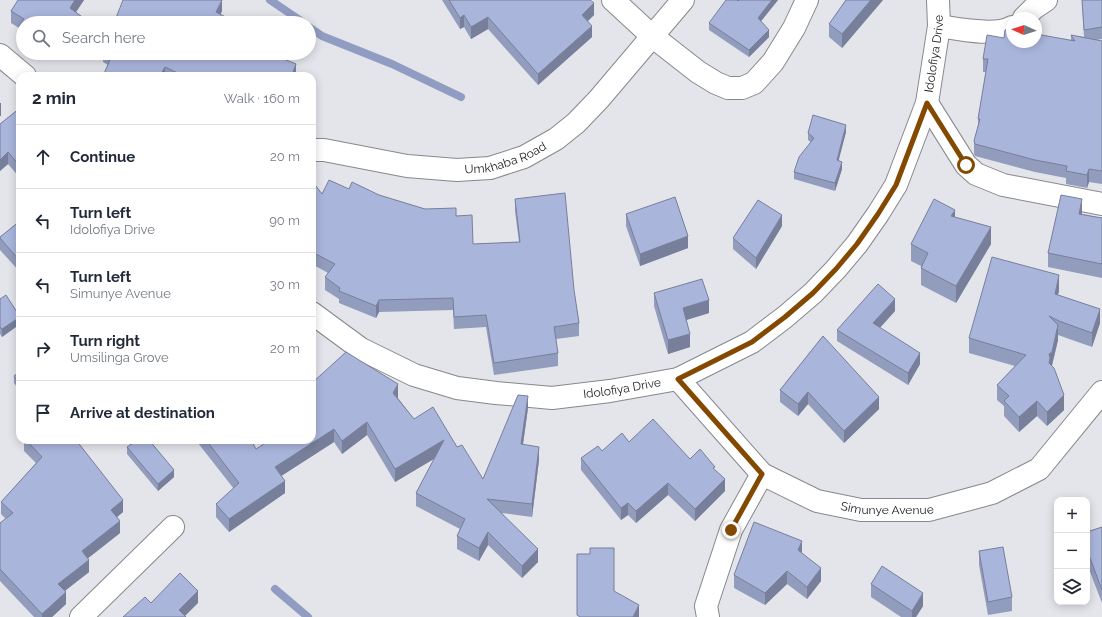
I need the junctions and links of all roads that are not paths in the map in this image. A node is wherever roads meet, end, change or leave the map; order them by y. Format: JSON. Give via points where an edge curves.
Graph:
{"nodes":[{"id":1,"x":613,"y":0,"type":"edge"},
{"id":2,"x":683,"y":0,"type":"edge"},
{"id":3,"x":807,"y":0,"type":"edge"},
{"id":4,"x":938,"y":0,"type":"edge"},
{"id":5,"x":1046,"y":0,"type":"edge"},
{"id":6,"x":1030,"y":12,"type":"edge"},
{"id":7,"x":939,"y":26,"type":"junction"},
{"id":8,"x":1006,"y":29,"type":"edge"},
{"id":9,"x":652,"y":36,"type":"junction"},
{"id":10,"x":0,"y":55,"type":"edge"},
{"id":11,"x":20,"y":72,"type":"edge"},
{"id":12,"x":927,"y":103,"type":"junction"},
{"id":13,"x":316,"y":150,"type":"edge"},
{"id":14,"x":1102,"y":204,"type":"edge"},
{"id":15,"x":316,"y":316,"type":"edge"},
{"id":16,"x":678,"y":379,"type":"junction"},
{"id":17,"x":1102,"y":392,"type":"edge"},
{"id":18,"x":762,"y":474,"type":"junction"},
{"id":19,"x":173,"y":527,"type":"dead end"},
{"id":20,"x":81,"y":617,"type":"edge"},
{"id":21,"x":708,"y":617,"type":"edge"}],
"edges":[{"from":1,"to":9,"type":"street"},
{"from":2,"to":9,"type":"street","name":"Umkhaba Road"},
{"from":3,"to":9,"type":"street","via":[[794,28],[773,62],[754,83],[742,88],[728,88],[716,83]]},
{"from":4,"to":7,"type":"street","name":"Idolofiya Drive"},
{"from":5,"to":6,"type":"street"},
{"from":7,"to":8,"type":"street","via":[[985,32]]},
{"from":7,"to":12,"type":"street","name":"Idolofiya Drive"},
{"from":9,"to":13,"type":"street","name":"Umkhaba Road","via":[[576,123],[524,157],[490,168],[457,170],[407,166]]},
{"from":10,"to":11,"type":"street"},
{"from":12,"to":14,"type":"street","via":[[966,165],[976,174],[1003,185]]},
{"from":12,"to":16,"type":"street","name":"Idolofiya Drive","via":[[896,185],[857,244],[836,269],[813,293],[752,342]]},
{"from":15,"to":16,"type":"street","name":"Idolofiya Drive","via":[[361,349],[414,375],[457,388],[552,398]]},
{"from":16,"to":18,"type":"street","name":"Simunye Avenue"},
{"from":17,"to":18,"type":"street","name":"Simunye Avenue","via":[[1039,469],[992,492],[929,510],[861,510],[817,501]]},
{"from":18,"to":21,"type":"street","via":[[731,530],[706,606]]},
{"from":19,"to":20,"type":"street"}]}
